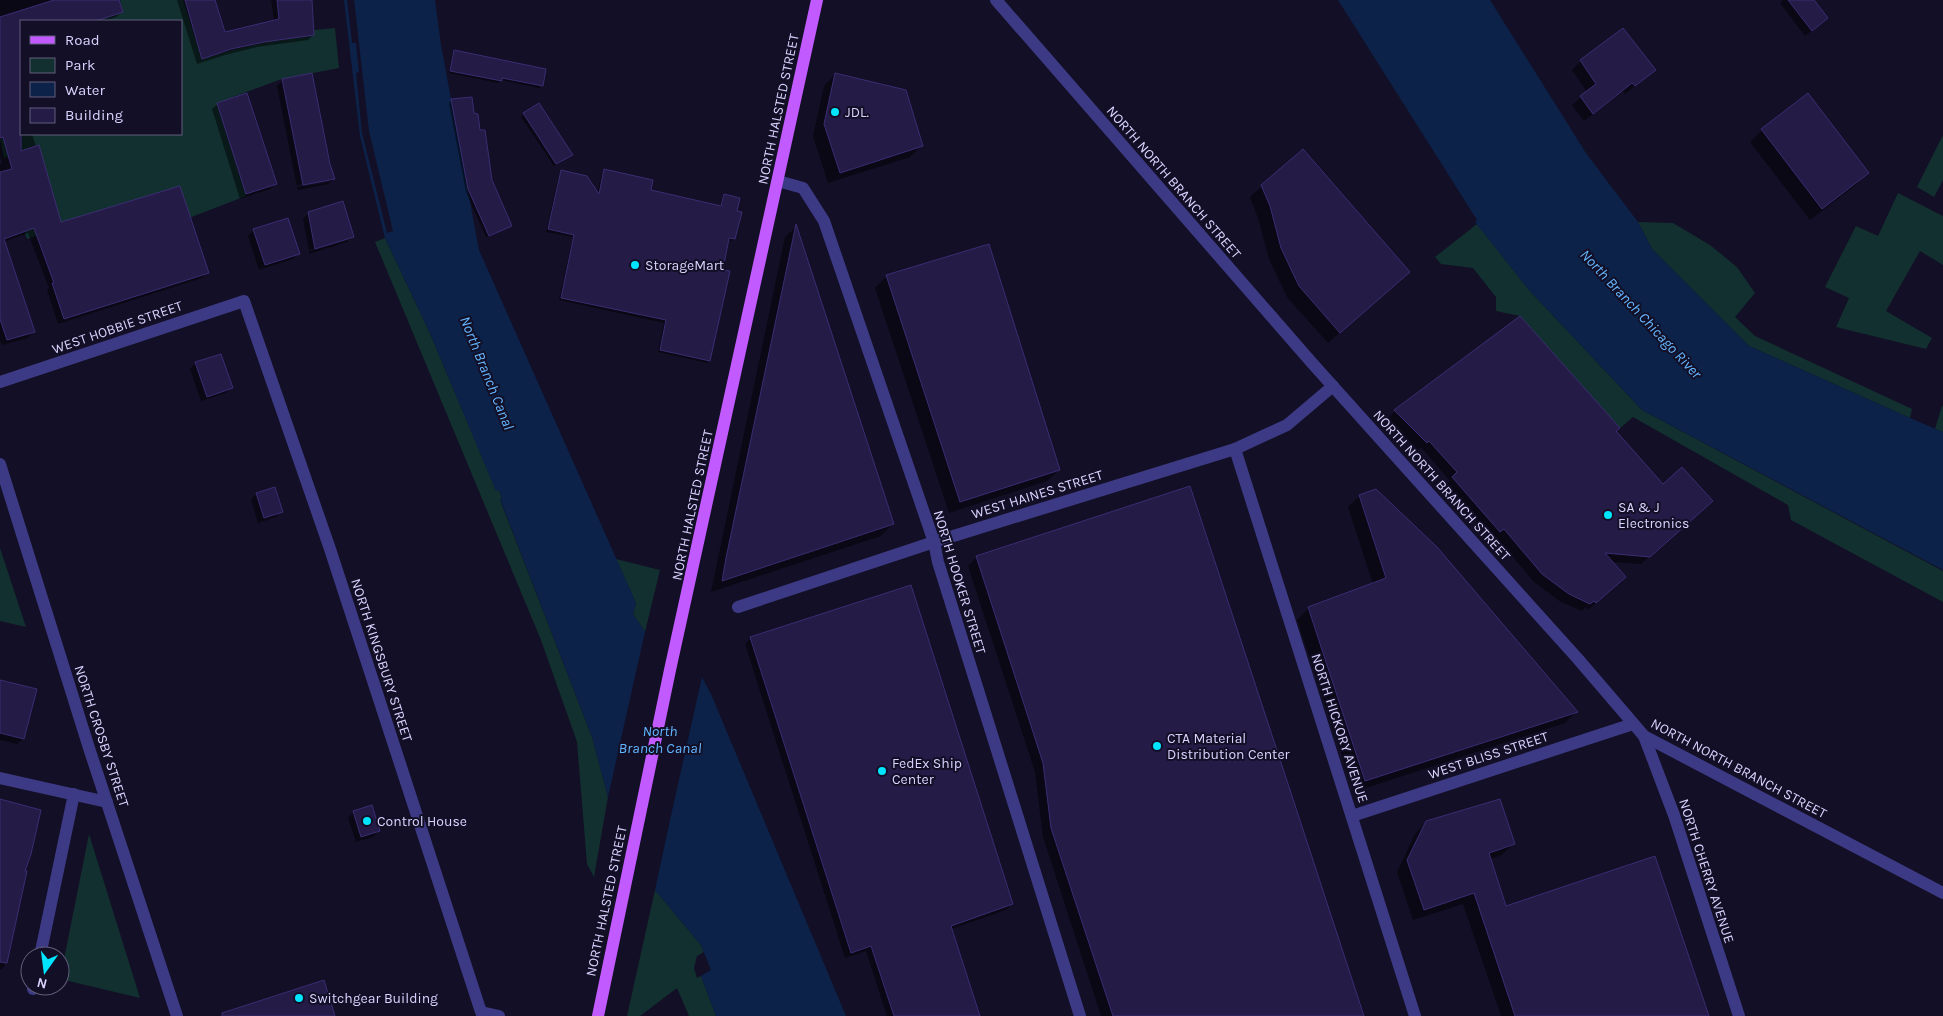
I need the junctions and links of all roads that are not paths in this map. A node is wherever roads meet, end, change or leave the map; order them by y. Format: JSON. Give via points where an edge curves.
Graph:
{"nodes":[{"id":1,"x":817,"y":0,"type":"edge"},
{"id":2,"x":996,"y":0,"type":"edge"},
{"id":3,"x":778,"y":181,"type":"junction"},
{"id":4,"x":244,"y":301,"type":"joint"},
{"id":5,"x":0,"y":382,"type":"edge"},
{"id":6,"x":1333,"y":386,"type":"junction"},
{"id":7,"x":1235,"y":449,"type":"junction"},
{"id":8,"x":0,"y":464,"type":"edge"},
{"id":9,"x":934,"y":542,"type":"junction"},
{"id":10,"x":738,"y":607,"type":"dead end"},
{"id":11,"x":1633,"y":724,"type":"junction"},
{"id":12,"x":1644,"y":736,"type":"junction"},
{"id":13,"x":0,"y":778,"type":"edge"},
{"id":14,"x":74,"y":794,"type":"junction"},
{"id":15,"x":107,"y":802,"type":"junction"},
{"id":16,"x":1352,"y":816,"type":"junction"},
{"id":17,"x":1943,"y":893,"type":"edge"},
{"id":18,"x":42,"y":946,"type":"edge"},
{"id":19,"x":177,"y":1016,"type":"edge"},
{"id":20,"x":499,"y":1016,"type":"edge"},
{"id":21,"x":598,"y":1016,"type":"edge"},
{"id":22,"x":1080,"y":1016,"type":"edge"},
{"id":23,"x":1415,"y":1016,"type":"edge"},
{"id":24,"x":1739,"y":1016,"type":"edge"}],
"edges":[{"from":1,"to":3,"type":"main road","name":"NORTH HALSTED STREET"},
{"from":2,"to":6,"type":"street","name":"NORTH NORTH BRANCH STREET"},
{"from":3,"to":9,"type":"street","name":"NORTH HOOKER STREET","via":[[803,188],[824,221]]},
{"from":3,"to":21,"type":"main road","name":"NORTH HALSTED STREET","via":[[641,804]]},
{"from":4,"to":5,"type":"street","name":"WEST HOBBIE STREET"},
{"from":4,"to":20,"type":"street","name":"NORTH KINGSBURY STREET","via":[[334,559],[481,1012]]},
{"from":6,"to":7,"type":"street","name":"WEST HAINES STREET","via":[[1287,425]]},
{"from":6,"to":11,"type":"street","name":"NORTH NORTH BRANCH STREET"},
{"from":7,"to":9,"type":"street","name":"WEST HAINES STREET"},
{"from":7,"to":16,"type":"street","name":"NORTH HICKORY AVENUE"},
{"from":8,"to":15,"type":"street","name":"NORTH CROSBY STREET"},
{"from":9,"to":10,"type":"street","name":"WEST HAINES STREET"},
{"from":9,"to":22,"type":"street","name":"NORTH HOOKER STREET"},
{"from":11,"to":12,"type":"street","name":"NORTH NORTH BRANCH STREET"},
{"from":11,"to":16,"type":"street","name":"WEST BLISS STREET"},
{"from":12,"to":17,"type":"street","name":"NORTH NORTH BRANCH STREET"},
{"from":12,"to":24,"type":"street","name":"NORTH CHERRY AVENUE","via":[[1674,815]]},
{"from":13,"to":14,"type":"street"},
{"from":14,"to":15,"type":"street"},
{"from":14,"to":18,"type":"street"},
{"from":15,"to":19,"type":"street","name":"NORTH CROSBY STREET"},
{"from":16,"to":23,"type":"street","name":"NORTH HICKORY AVENUE"}]}
